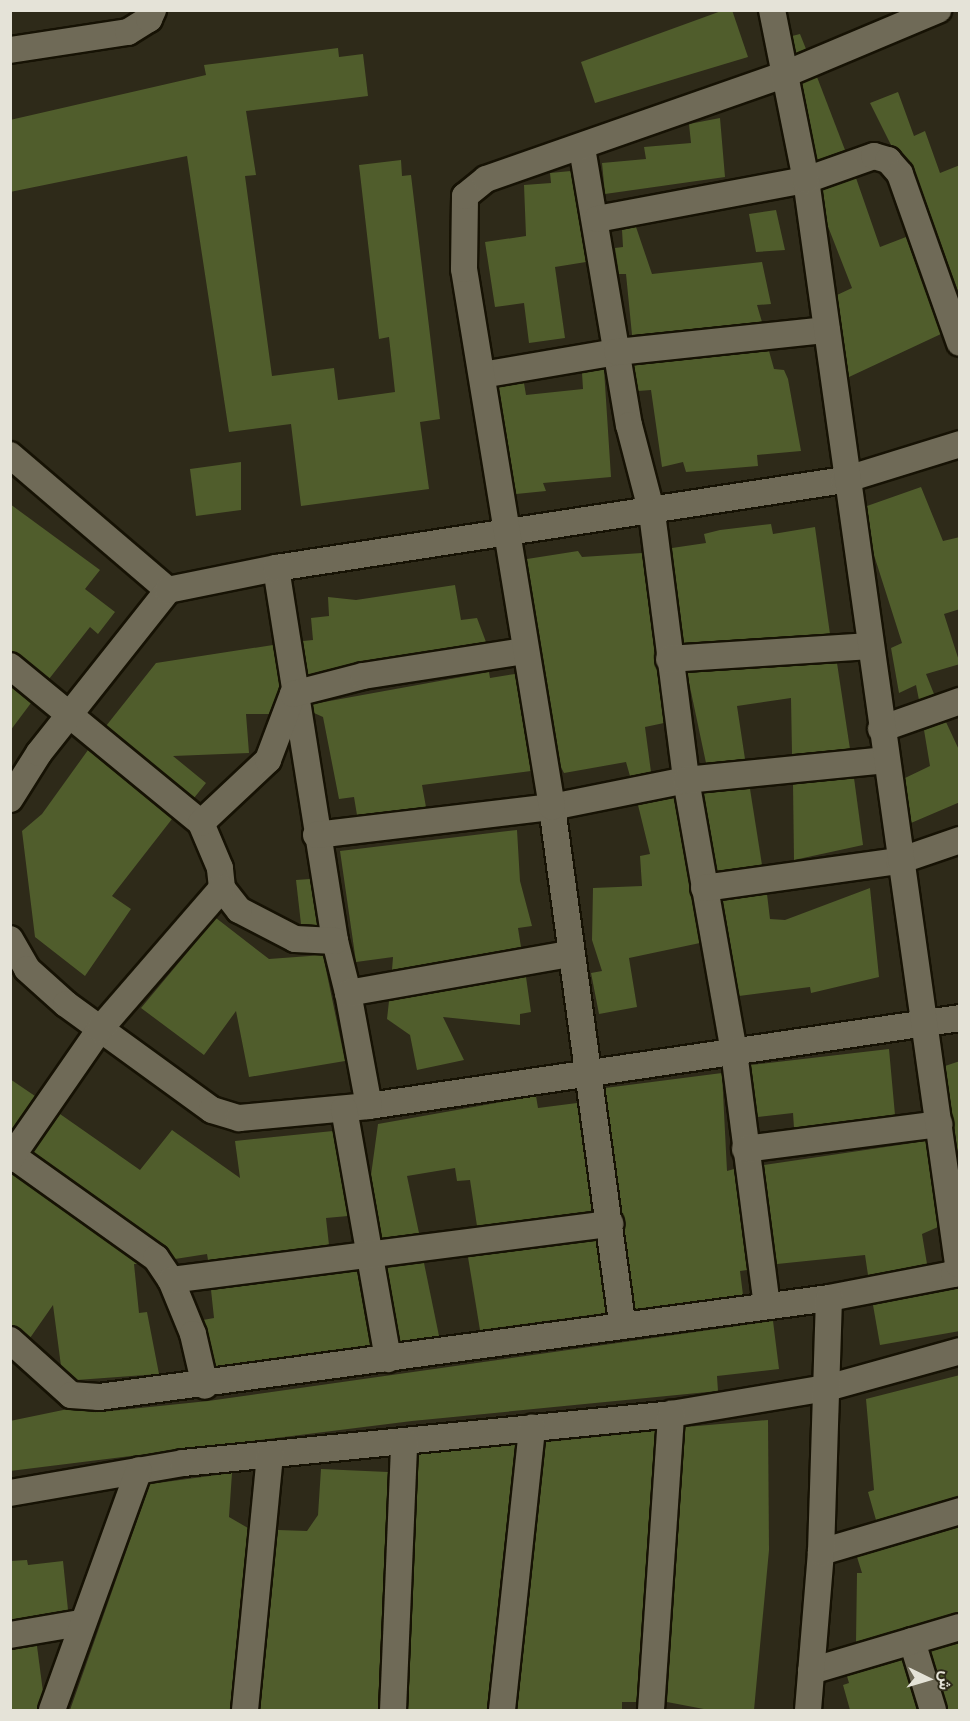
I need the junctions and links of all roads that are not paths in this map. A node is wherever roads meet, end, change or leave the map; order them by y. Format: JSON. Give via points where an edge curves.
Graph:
{"nodes":[{"id":1,"x":153,"y":10,"type":"edge"},
{"id":2,"x":772,"y":10,"type":"edge"},
{"id":3,"x":938,"y":10,"type":"edge"},
{"id":4,"x":10,"y":50,"type":"edge"},
{"id":5,"x":788,"y":74,"type":"junction"},
{"id":6,"x":582,"y":148,"type":"junction"},
{"id":7,"x":806,"y":180,"type":"junction"},
{"id":8,"x":597,"y":219,"type":"junction"},
{"id":9,"x":827,"y":330,"type":"junction"},
{"id":10,"x":960,"y":343,"type":"edge"},
{"id":11,"x":617,"y":352,"type":"junction"},
{"id":12,"x":482,"y":375,"type":"junction"},
{"id":13,"x":958,"y":450,"type":"edge"},
{"id":14,"x":10,"y":455,"type":"edge"},
{"id":15,"x":844,"y":480,"type":"junction"},
{"id":16,"x":652,"y":513,"type":"junction"},
{"id":17,"x":504,"y":531,"type":"junction"},
{"id":18,"x":276,"y":568,"type":"junction"},
{"id":19,"x":168,"y":590,"type":"junction"},
{"id":20,"x":870,"y":646,"type":"junction"},
{"id":21,"x":525,"y":651,"type":"junction"},
{"id":22,"x":669,"y":659,"type":"junction"},
{"id":23,"x":10,"y":666,"type":"edge"},
{"id":24,"x":293,"y":694,"type":"junction"},
{"id":25,"x":960,"y":701,"type":"edge"},
{"id":26,"x":69,"y":718,"type":"junction"},
{"id":27,"x":882,"y":729,"type":"junction"},
{"id":28,"x":886,"y":759,"type":"junction"},
{"id":29,"x":686,"y":780,"type":"junction"},
{"id":30,"x":10,"y":799,"type":"edge"},
{"id":31,"x":552,"y":807,"type":"junction"},
{"id":32,"x":201,"y":823,"type":"junction"},
{"id":33,"x":316,"y":835,"type":"junction"},
{"id":34,"x":960,"y":840,"type":"edge"},
{"id":35,"x":899,"y":861,"type":"junction"},
{"id":36,"x":222,"y":888,"type":"junction"},
{"id":37,"x":704,"y":888,"type":"junction"},
{"id":38,"x":10,"y":939,"type":"edge"},
{"id":39,"x":335,"y":941,"type":"junction"},
{"id":40,"x":570,"y":954,"type":"junction"},
{"id":41,"x":348,"y":993,"type":"junction"},
{"id":42,"x":960,"y":1018,"type":"edge"},
{"id":43,"x":926,"y":1026,"type":"junction"},
{"id":44,"x":100,"y":1029,"type":"junction"},
{"id":45,"x":734,"y":1052,"type":"junction"},
{"id":46,"x":590,"y":1073,"type":"junction"},
{"id":47,"x":356,"y":1108,"type":"junction"},
{"id":48,"x":939,"y":1124,"type":"junction"},
{"id":49,"x":745,"y":1149,"type":"junction"},
{"id":50,"x":11,"y":1156,"type":"edge"},
{"id":51,"x":610,"y":1224,"type":"junction"},
{"id":52,"x":957,"y":1235,"type":"edge"},
{"id":53,"x":370,"y":1257,"type":"junction"},
{"id":54,"x":171,"y":1280,"type":"junction"},
{"id":55,"x":829,"y":1298,"type":"junction"},
{"id":56,"x":767,"y":1305,"type":"junction"},
{"id":57,"x":622,"y":1322,"type":"junction"},
{"id":58,"x":10,"y":1340,"type":"edge"},
{"id":59,"x":960,"y":1351,"type":"edge"},
{"id":60,"x":388,"y":1359,"type":"junction"},
{"id":61,"x":205,"y":1386,"type":"junction"},
{"id":62,"x":827,"y":1388,"type":"junction"},
{"id":63,"x":670,"y":1414,"type":"junction"},
{"id":64,"x":532,"y":1428,"type":"junction"},
{"id":65,"x":404,"y":1442,"type":"junction"},
{"id":66,"x":270,"y":1455,"type":"junction"},
{"id":67,"x":139,"y":1470,"type":"junction"},
{"id":68,"x":10,"y":1493,"type":"edge"},
{"id":69,"x":960,"y":1511,"type":"edge"},
{"id":70,"x":821,"y":1552,"type":"junction"},
{"id":71,"x":80,"y":1623,"type":"junction"},
{"id":72,"x":960,"y":1627,"type":"edge"},
{"id":73,"x":10,"y":1635,"type":"edge"},
{"id":74,"x":912,"y":1641,"type":"junction"},
{"id":75,"x":811,"y":1671,"type":"junction"},
{"id":76,"x":52,"y":1710,"type":"edge"},
{"id":77,"x":245,"y":1710,"type":"edge"},
{"id":78,"x":393,"y":1710,"type":"edge"},
{"id":79,"x":502,"y":1710,"type":"edge"},
{"id":80,"x":651,"y":1710,"type":"edge"},
{"id":81,"x":808,"y":1710,"type":"edge"},
{"id":82,"x":933,"y":1710,"type":"edge"}],
"edges":[{"from":1,"to":4,"type":"street","via":[[149,19],[128,32]]},
{"from":2,"to":5,"type":"street"},
{"from":3,"to":5,"type":"street"},
{"from":5,"to":6,"type":"street"},
{"from":5,"to":7,"type":"street"},
{"from":6,"to":8,"type":"street"},
{"from":6,"to":12,"type":"street","via":[[486,179],[465,196],[465,269]]},
{"from":7,"to":8,"type":"street"},
{"from":7,"to":9,"type":"street"},
{"from":7,"to":10,"type":"street","via":[[874,156],[888,160],[900,174]]},
{"from":8,"to":11,"type":"street"},
{"from":9,"to":11,"type":"street"},
{"from":9,"to":15,"type":"street"},
{"from":11,"to":12,"type":"street"},
{"from":11,"to":16,"type":"street"},
{"from":12,"to":17,"type":"street"},
{"from":13,"to":15,"type":"street"},
{"from":14,"to":19,"type":"street"},
{"from":15,"to":16,"type":"street"},
{"from":15,"to":20,"type":"street"},
{"from":16,"to":17,"type":"street"},
{"from":16,"to":22,"type":"street"},
{"from":17,"to":18,"type":"street"},
{"from":17,"to":21,"type":"street"},
{"from":18,"to":19,"type":"street"},
{"from":18,"to":24,"type":"street"},
{"from":19,"to":26,"type":"street"},
{"from":20,"to":22,"type":"street"},
{"from":20,"to":27,"type":"street"},
{"from":21,"to":24,"type":"street","via":[[363,676]]},
{"from":21,"to":31,"type":"street"},
{"from":22,"to":29,"type":"street"},
{"from":23,"to":26,"type":"street"},
{"from":24,"to":32,"type":"street","via":[[268,760]]},
{"from":24,"to":33,"type":"street"},
{"from":25,"to":27,"type":"street"},
{"from":26,"to":30,"type":"street"},
{"from":26,"to":32,"type":"street"},
{"from":27,"to":28,"type":"street"},
{"from":28,"to":29,"type":"street"},
{"from":28,"to":35,"type":"street"},
{"from":29,"to":31,"type":"street"},
{"from":29,"to":37,"type":"street"},
{"from":31,"to":33,"type":"street"},
{"from":31,"to":40,"type":"street"},
{"from":32,"to":36,"type":"street","via":[[220,868]]},
{"from":33,"to":39,"type":"street"},
{"from":34,"to":35,"type":"street"},
{"from":35,"to":37,"type":"street"},
{"from":35,"to":43,"type":"street"},
{"from":36,"to":39,"type":"street","via":[[258,924],[295,939]]},
{"from":36,"to":44,"type":"street"},
{"from":37,"to":45,"type":"street"},
{"from":38,"to":44,"type":"street","via":[[27,969]]},
{"from":39,"to":41,"type":"street"},
{"from":40,"to":41,"type":"street"},
{"from":40,"to":46,"type":"street"},
{"from":41,"to":47,"type":"street"},
{"from":42,"to":43,"type":"street"},
{"from":43,"to":45,"type":"street"},
{"from":43,"to":48,"type":"street"},
{"from":44,"to":47,"type":"street","via":[[212,1110],[239,1118],[270,1119]]},
{"from":44,"to":50,"type":"street"},
{"from":45,"to":46,"type":"street"},
{"from":45,"to":49,"type":"street"},
{"from":46,"to":47,"type":"street"},
{"from":46,"to":51,"type":"street"},
{"from":47,"to":53,"type":"street"},
{"from":48,"to":49,"type":"street"},
{"from":48,"to":52,"type":"street"},
{"from":49,"to":56,"type":"street"},
{"from":50,"to":54,"type":"street","via":[[156,1258]]},
{"from":51,"to":53,"type":"street"},
{"from":51,"to":57,"type":"street"},
{"from":52,"to":55,"type":"street","via":[[958,1264],[946,1278]]},
{"from":53,"to":54,"type":"street"},
{"from":53,"to":60,"type":"street"},
{"from":54,"to":61,"type":"street","via":[[193,1334]]},
{"from":55,"to":56,"type":"street"},
{"from":55,"to":62,"type":"street"},
{"from":56,"to":57,"type":"street"},
{"from":57,"to":60,"type":"street"},
{"from":58,"to":61,"type":"street","via":[[53,1381],[81,1398]]},
{"from":59,"to":62,"type":"street"},
{"from":60,"to":61,"type":"street"},
{"from":62,"to":63,"type":"street"},
{"from":62,"to":70,"type":"street"},
{"from":63,"to":64,"type":"street"},
{"from":63,"to":80,"type":"street"},
{"from":64,"to":65,"type":"street"},
{"from":64,"to":79,"type":"street"},
{"from":65,"to":66,"type":"street"},
{"from":65,"to":78,"type":"street"},
{"from":66,"to":67,"type":"street"},
{"from":66,"to":77,"type":"street"},
{"from":67,"to":68,"type":"street"},
{"from":67,"to":71,"type":"street"},
{"from":69,"to":70,"type":"street"},
{"from":70,"to":75,"type":"street"},
{"from":71,"to":73,"type":"street"},
{"from":71,"to":76,"type":"street"},
{"from":72,"to":74,"type":"street"},
{"from":74,"to":75,"type":"street"},
{"from":74,"to":82,"type":"street"},
{"from":75,"to":81,"type":"street"}]}
